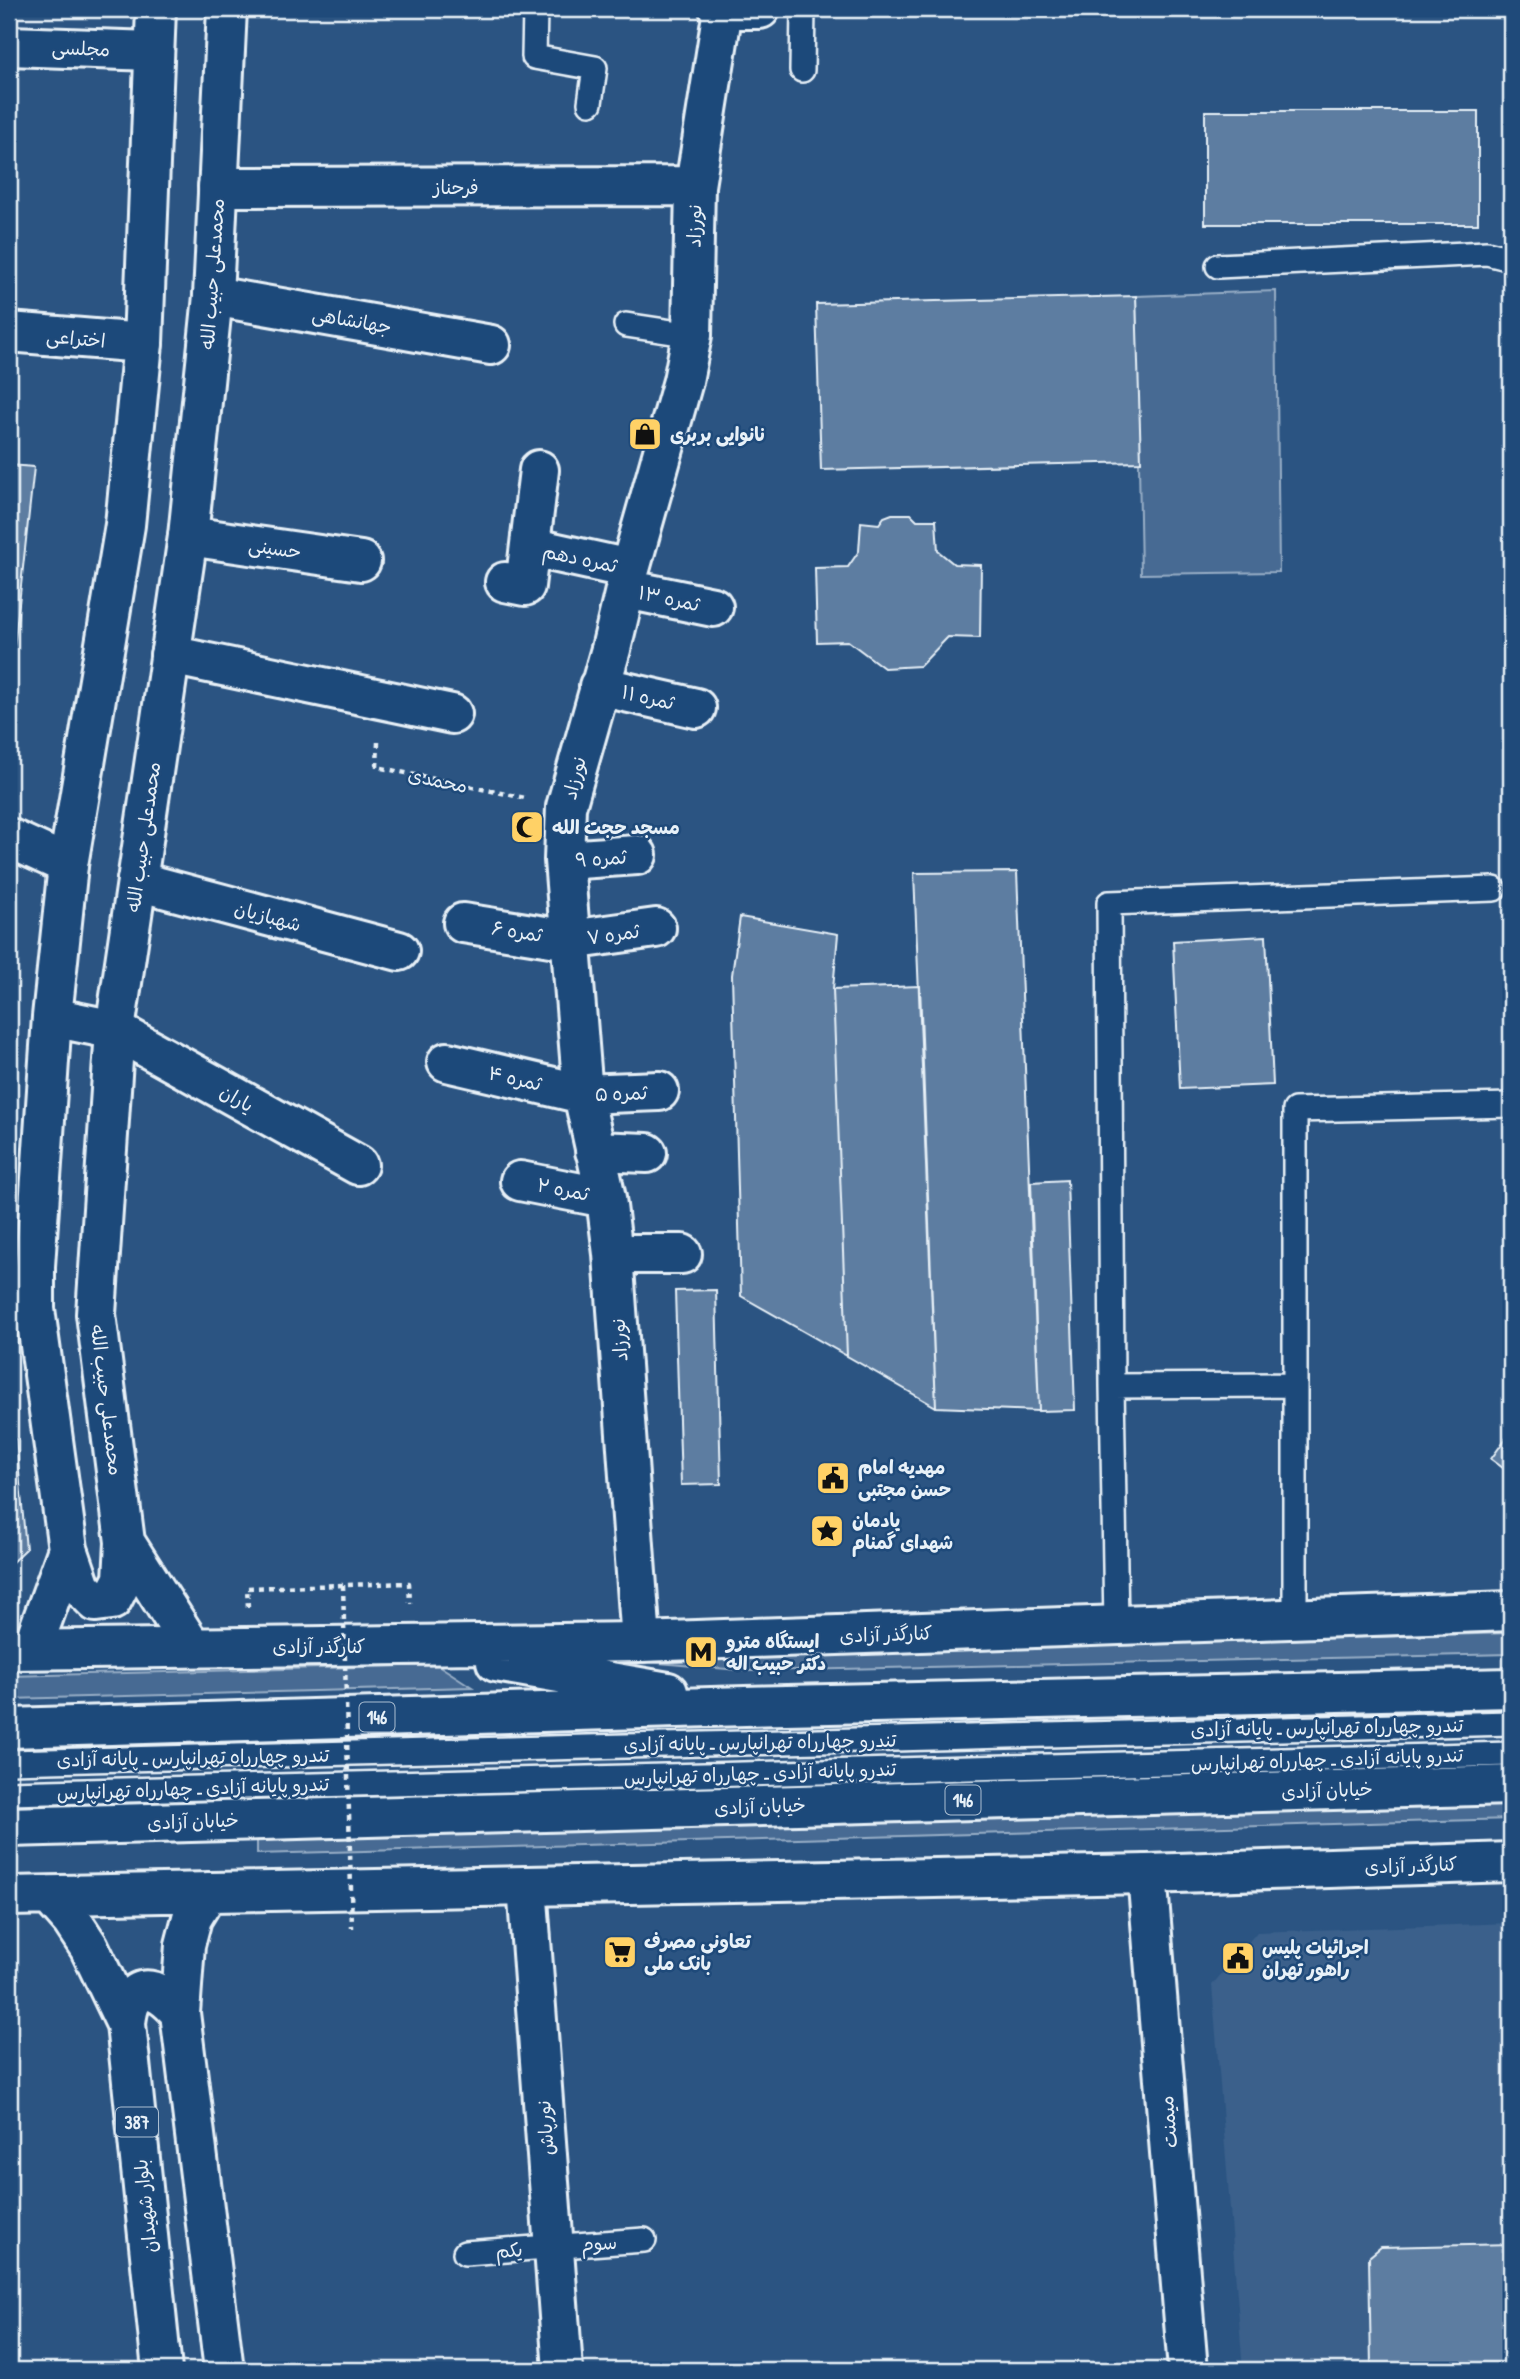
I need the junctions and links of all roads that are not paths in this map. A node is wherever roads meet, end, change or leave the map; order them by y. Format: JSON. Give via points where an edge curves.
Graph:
{"nodes":[{"id":1,"x":156,"y":9,"type":"edge"},
{"id":2,"x":227,"y":9,"type":"edge"},
{"id":3,"x":535,"y":9,"type":"edge"},
{"id":4,"x":722,"y":9,"type":"edge"},
{"id":5,"x":760,"y":9,"type":"edge"},
{"id":6,"x":803,"y":9,"type":"edge"},
{"id":7,"x":9,"y":46,"type":"edge"},
{"id":8,"x":153,"y":51,"type":"junction"},
{"id":9,"x":802,"y":70,"type":"dead end"},
{"id":10,"x":590,"y":103,"type":"dead end"},
{"id":11,"x":695,"y":186,"type":"junction"},
{"id":12,"x":218,"y":187,"type":"junction"},
{"id":13,"x":1511,"y":259,"type":"edge"},
{"id":14,"x":1218,"y":266,"type":"dead end"},
{"id":15,"x":213,"y":296,"type":"junction"},
{"id":16,"x":626,"y":325,"type":"dead end"},
{"id":17,"x":9,"y":332,"type":"edge"},
{"id":18,"x":692,"y":335,"type":"junction"},
{"id":19,"x":143,"y":343,"type":"junction"},
{"id":20,"x":491,"y":345,"type":"dead end"},
{"id":21,"x":540,"y":470,"type":"dead end"},
{"id":22,"x":188,"y":536,"type":"junction"},
{"id":23,"x":530,"y":547,"type":"junction"},
{"id":24,"x":361,"y":561,"type":"dead end"},
{"id":25,"x":628,"y":579,"type":"junction"},
{"id":26,"x":505,"y":582,"type":"dead end"},
{"id":27,"x":713,"y":607,"type":"dead end"},
{"id":28,"x":170,"y":655,"type":"junction"},
{"id":29,"x":599,"y":686,"type":"junction"},
{"id":30,"x":696,"y":708,"type":"dead end"},
{"id":31,"x":452,"y":714,"type":"dead end"},
{"id":32,"x":9,"y":838,"type":"edge"},
{"id":33,"x":637,"y":855,"type":"dead end"},
{"id":34,"x":564,"y":860,"type":"junction"},
{"id":35,"x":68,"y":865,"type":"junction"},
{"id":36,"x":136,"y":881,"type":"junction"},
{"id":37,"x":1494,"y":889,"type":"dead end"},
{"id":38,"x":463,"y":923,"type":"dead end"},
{"id":39,"x":656,"y":928,"type":"dead end"},
{"id":40,"x":570,"y":940,"type":"junction"},
{"id":41,"x":399,"y":951,"type":"dead end"},
{"id":42,"x":51,"y":1017,"type":"junction"},
{"id":43,"x":115,"y":1030,"type":"junction"},
{"id":44,"x":447,"y":1062,"type":"dead end"},
{"id":45,"x":659,"y":1091,"type":"dead end"},
{"id":46,"x":583,"y":1094,"type":"junction"},
{"id":47,"x":1511,"y":1105,"type":"edge"},
{"id":48,"x":595,"y":1151,"type":"junction"},
{"id":49,"x":647,"y":1153,"type":"dead end"},
{"id":50,"x":358,"y":1165,"type":"dead end"},
{"id":51,"x":520,"y":1181,"type":"dead end"},
{"id":52,"x":606,"y":1198,"type":"junction"},
{"id":53,"x":613,"y":1254,"type":"junction"},
{"id":54,"x":682,"y":1254,"type":"dead end"},
{"id":55,"x":1295,"y":1385,"type":"junction"},
{"id":56,"x":1112,"y":1386,"type":"junction"},
{"id":57,"x":125,"y":1542,"type":"junction"},
{"id":58,"x":68,"y":1549,"type":"junction"},
{"id":59,"x":1511,"y":1611,"type":"edge"},
{"id":60,"x":1295,"y":1619,"type":"junction"},
{"id":61,"x":1116,"y":1626,"type":"junction"},
{"id":62,"x":641,"y":1642,"type":"junction"},
{"id":63,"x":191,"y":1646,"type":"junction"},
{"id":64,"x":411,"y":1646,"type":"junction"},
{"id":65,"x":21,"y":1649,"type":"edge"},
{"id":66,"x":1511,"y":1688,"type":"edge"},
{"id":67,"x":746,"y":1706,"type":"junction"},
{"id":68,"x":1511,"y":1723,"type":"edge"},
{"id":69,"x":9,"y":1728,"type":"edge"},
{"id":70,"x":1511,"y":1754,"type":"edge"},
{"id":71,"x":9,"y":1762,"type":"edge"},
{"id":72,"x":1511,"y":1785,"type":"edge"},
{"id":73,"x":9,"y":1793,"type":"edge"},
{"id":74,"x":9,"y":1827,"type":"edge"},
{"id":75,"x":1511,"y":1862,"type":"edge"},
{"id":76,"x":1147,"y":1874,"type":"junction"},
{"id":77,"x":527,"y":1886,"type":"junction"},
{"id":78,"x":208,"y":1892,"type":"junction"},
{"id":79,"x":9,"y":1896,"type":"edge"},
{"id":80,"x":50,"y":1896,"type":"junction"},
{"id":81,"x":180,"y":2013,"type":"junction"},
{"id":82,"x":126,"y":2024,"type":"junction"},
{"id":83,"x":644,"y":2240,"type":"dead end"},
{"id":84,"x":554,"y":2247,"type":"junction"},
{"id":85,"x":465,"y":2253,"type":"dead end"},
{"id":86,"x":162,"y":2370,"type":"edge"},
{"id":87,"x":224,"y":2370,"type":"edge"},
{"id":88,"x":563,"y":2370,"type":"edge"},
{"id":89,"x":1188,"y":2370,"type":"edge"}],
"edges":[{"from":1,"to":8,"type":"main road"},
{"from":2,"to":12,"type":"main road","name":"محمدعلی حبیب الله"},
{"from":3,"to":10,"type":"lane","via":[[534,57],[595,68]]},
{"from":4,"to":5,"type":"main road","name":"نورزاد"},
{"from":4,"to":11,"type":"main road","name":"نورزاد"},
{"from":6,"to":9,"type":"lane"},
{"from":7,"to":8,"type":"main road","name":"مجلسی"},
{"from":8,"to":19,"type":"main road"},
{"from":11,"to":12,"type":"main road","name":"فرحناز"},
{"from":11,"to":18,"type":"main road","name":"نورزاد"},
{"from":12,"to":15,"type":"main road","name":"محمدعلی حبیب الله"},
{"from":13,"to":14,"type":"lane","via":[[1487,253]]},
{"from":15,"to":20,"type":"main road","name":"جهانشاهی"},
{"from":15,"to":22,"type":"main road","name":"محمدعلی حبیب الله"},
{"from":16,"to":18,"type":"lane"},
{"from":17,"to":19,"type":"main road","name":"اختراعی"},
{"from":18,"to":25,"type":"main road","name":"نورزاد"},
{"from":19,"to":35,"type":"main road","via":[[125,525]]},
{"from":21,"to":23,"type":"main road","name":"ثمره دهم"},
{"from":22,"to":24,"type":"main road","name":"حسینی"},
{"from":22,"to":28,"type":"main road","name":"محمدعلی حبیب الله"},
{"from":23,"to":25,"type":"main road","name":"ثمره دهم"},
{"from":23,"to":26,"type":"main road","name":"ثمره دهم","via":[[524,586]]},
{"from":25,"to":27,"type":"main road","name":"ثمره ۱۳"},
{"from":25,"to":29,"type":"main road","name":"نورزاد"},
{"from":28,"to":31,"type":"main road"},
{"from":28,"to":36,"type":"main road","name":"محمدعلی حبیب الله"},
{"from":29,"to":30,"type":"main road","name":"ثمره ۱۱"},
{"from":29,"to":34,"type":"main road","name":"نورزاد","via":[[566,807]]},
{"from":32,"to":35,"type":"main road"},
{"from":33,"to":34,"type":"main road","name":"ثمره ۹"},
{"from":34,"to":40,"type":"main road","name":"نورزاد"},
{"from":35,"to":42,"type":"main road"},
{"from":36,"to":41,"type":"main road","name":"شهبازیان"},
{"from":36,"to":43,"type":"main road","name":"محمدعلی حبیب الله"},
{"from":37,"to":56,"type":"lane","via":[[1110,903]]},
{"from":38,"to":40,"type":"main road","name":"ثمره ۶"},
{"from":39,"to":40,"type":"main road","name":"ثمره ۷"},
{"from":40,"to":46,"type":"main road","name":"نورزاد"},
{"from":42,"to":43,"type":"main road","name":"یاران"},
{"from":42,"to":58,"type":"main road","via":[[35,1309]]},
{"from":43,"to":50,"type":"main road","name":"یاران"},
{"from":43,"to":57,"type":"main road","name":"محمدعلی حبیب الله","via":[[96,1314]]},
{"from":44,"to":46,"type":"main road","name":"ثمره ۴"},
{"from":45,"to":46,"type":"main road","name":"ثمره ۵"},
{"from":46,"to":48,"type":"main road","name":"نورزاد"},
{"from":47,"to":55,"type":"lane","via":[[1295,1110]]},
{"from":48,"to":49,"type":"main road"},
{"from":48,"to":52,"type":"main road","name":"نورزاد"},
{"from":51,"to":52,"type":"main road","name":"ثمره ۲"},
{"from":52,"to":53,"type":"main road","name":"نورزاد"},
{"from":53,"to":54,"type":"main road"},
{"from":53,"to":62,"type":"main road","name":"نورزاد"},
{"from":55,"to":56,"type":"lane"},
{"from":55,"to":60,"type":"lane"},
{"from":56,"to":61,"type":"lane"},
{"from":57,"to":58,"type":"main road","via":[[123,1579],[112,1600],[96,1602],[81,1587]]},
{"from":57,"to":63,"type":"main road","name":"محمدعلی حبیب الله"},
{"from":58,"to":65,"type":"main road"},
{"from":59,"to":60,"type":"main road","name":"کنارگذر آزادی"},
{"from":60,"to":61,"type":"main road","name":"کنارگذر آزادی"},
{"from":61,"to":62,"type":"main road","name":"کنارگذر آزادی"},
{"from":62,"to":64,"type":"main road","name":"کنارگذر آزادی"},
{"from":63,"to":64,"type":"main road","name":"کنارگذر آزادی"},
{"from":63,"to":65,"type":"main road","name":"کنارگذر آزادی"},
{"from":64,"to":67,"type":"main road"},
{"from":66,"to":67,"type":"main road","number":"146"},
{"from":67,"to":69,"type":"main road","number":"146"},
{"from":68,"to":71,"type":"lane","name":"تندرو چهارراه تهرانپارس ـ پایانه آزادی"},
{"from":70,"to":73,"type":"lane","name":"تندرو پایانه آزادی ـ چهارراه تهرانپارس"},
{"from":72,"to":74,"type":"main road","name":"خیابان آزادی","number":"146"},
{"from":75,"to":76,"type":"main road","name":"کنارگذر آزادی"},
{"from":76,"to":77,"type":"main road","name":"کنارگذر آزادی"},
{"from":76,"to":89,"type":"main road","name":"میمنت"},
{"from":77,"to":78,"type":"main road","name":"کنارگذر آزادی"},
{"from":77,"to":84,"type":"main road","name":"نورپاش"},
{"from":78,"to":80,"type":"main road","name":"کنارگذر آزادی"},
{"from":78,"to":81,"type":"main road","via":[[192,1918],[185,1945]]},
{"from":79,"to":80,"type":"main road","name":"کنارگذر آزادی"},
{"from":80,"to":82,"type":"main road","name":"بلوار شهیدان","number":"387","via":[[89,1947]]},
{"from":81,"to":82,"type":"main road","via":[[159,1993],[149,1990],[132,1997]]},
{"from":81,"to":87,"type":"main road"},
{"from":82,"to":86,"type":"main road","name":"بلوار شهیدان","number":"387"},
{"from":83,"to":84,"type":"lane","name":"سوم"},
{"from":84,"to":85,"type":"lane","name":"یکم"},
{"from":84,"to":88,"type":"main road","name":"نورپاش"}]}
